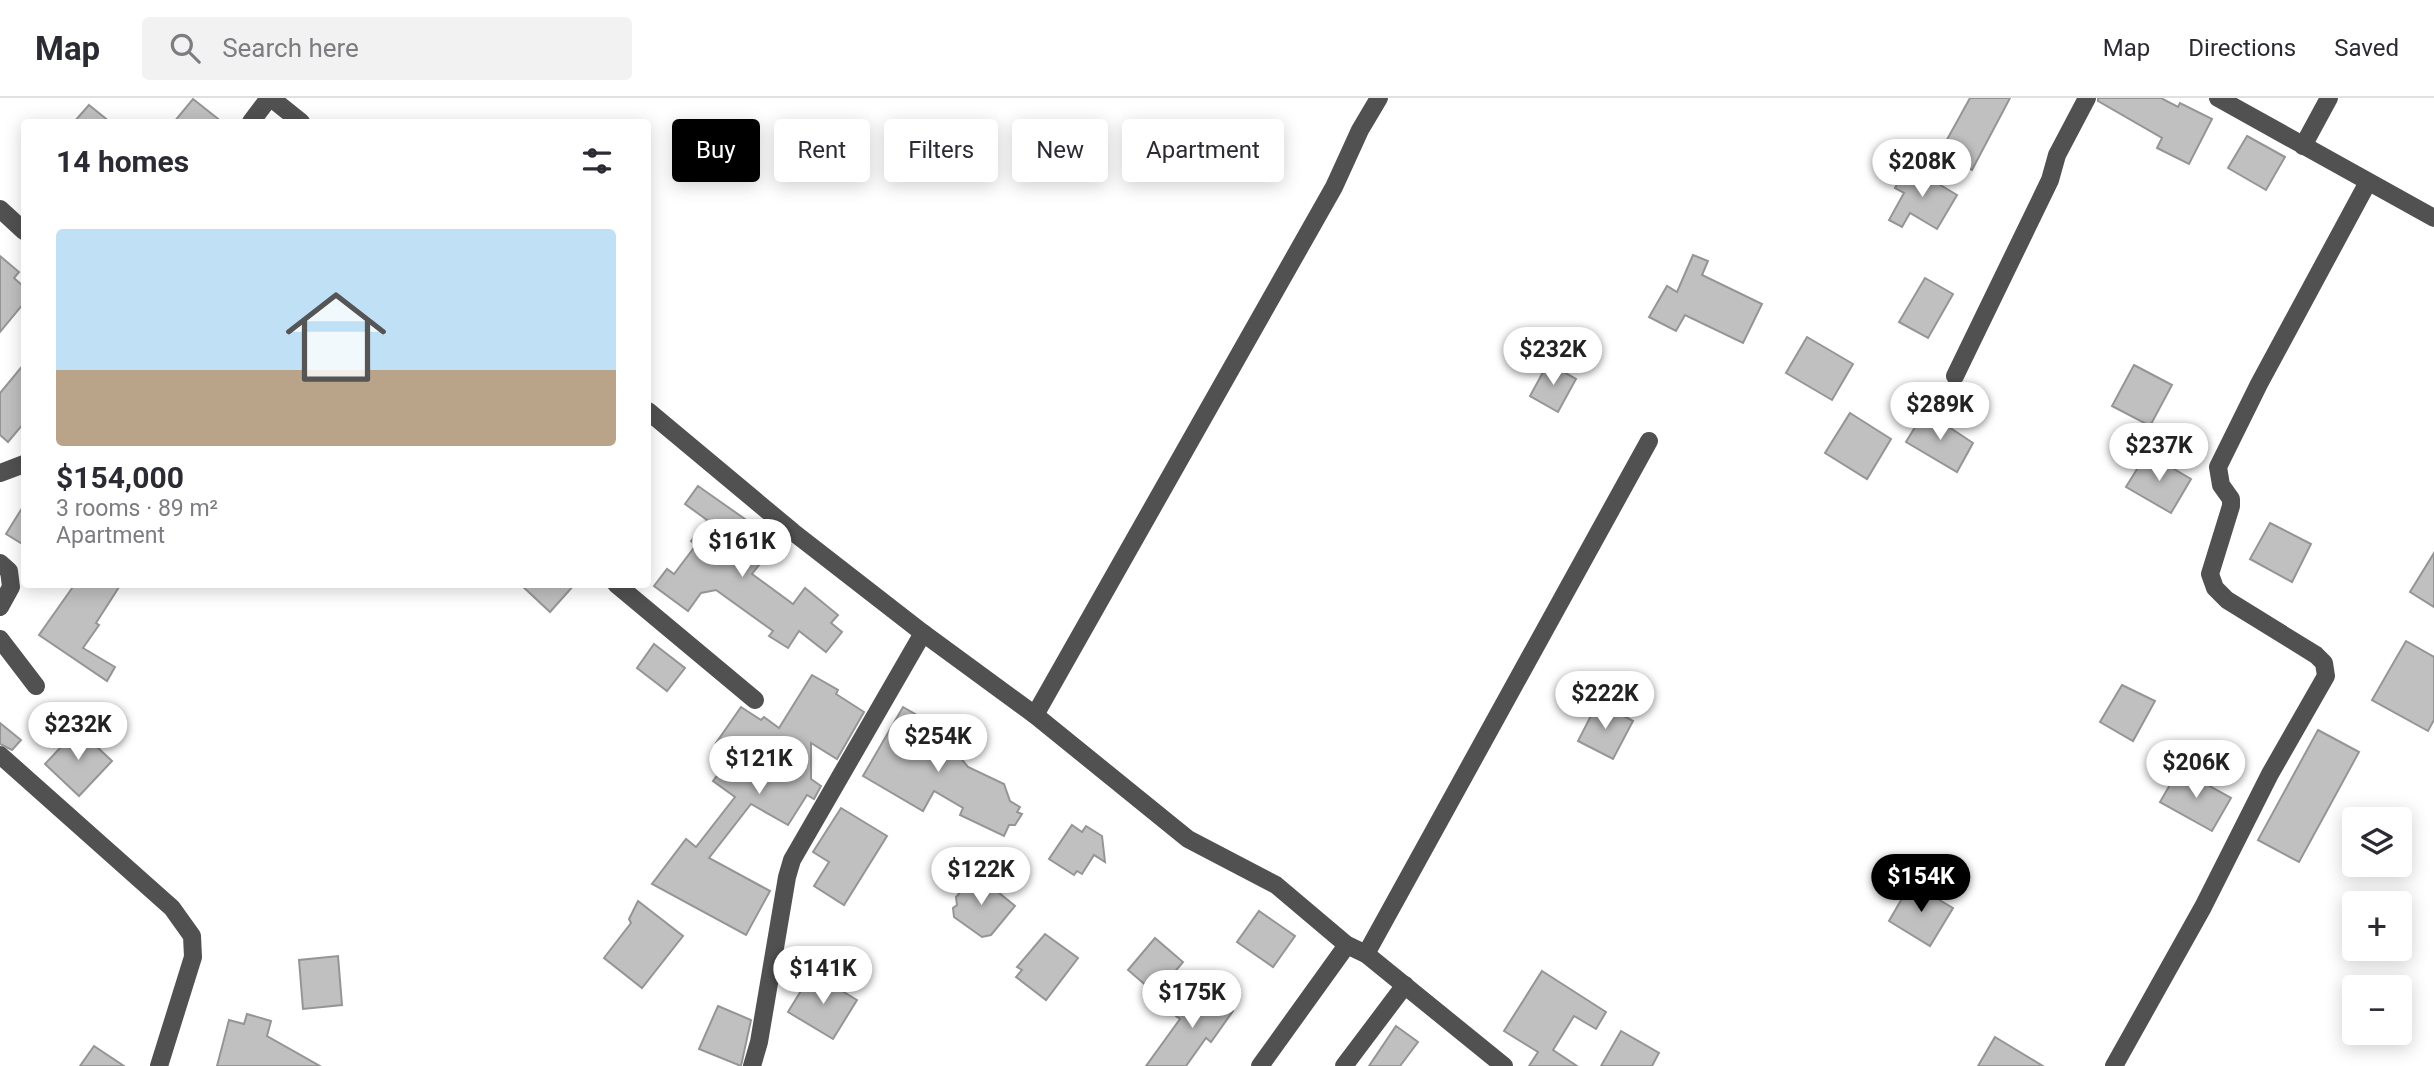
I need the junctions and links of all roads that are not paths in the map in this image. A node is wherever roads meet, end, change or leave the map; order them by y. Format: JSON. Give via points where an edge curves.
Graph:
{"nodes":[{"id":1,"x":270,"y":98,"type":"edge"},
{"id":2,"x":1379,"y":98,"type":"edge"},
{"id":3,"x":2087,"y":98,"type":"edge"},
{"id":4,"x":2218,"y":98,"type":"edge"},
{"id":5,"x":2329,"y":98,"type":"edge"},
{"id":6,"x":253,"y":119,"type":"edge"},
{"id":7,"x":297,"y":119,"type":"edge"},
{"id":8,"x":2303,"y":146,"type":"junction"},
{"id":9,"x":2368,"y":182,"type":"junction"},
{"id":10,"x":0,"y":209,"type":"edge"},
{"id":11,"x":2434,"y":218,"type":"edge"},
{"id":12,"x":21,"y":229,"type":"edge"},
{"id":13,"x":1955,"y":376,"type":"dead end"},
{"id":14,"x":651,"y":414,"type":"edge"},
{"id":15,"x":1649,"y":442,"type":"dead end"},
{"id":16,"x":21,"y":465,"type":"edge"},
{"id":17,"x":0,"y":473,"type":"edge"},
{"id":18,"x":0,"y":563,"type":"edge"},
{"id":19,"x":622,"y":588,"type":"edge"},
{"id":20,"x":0,"y":607,"type":"edge"},
{"id":21,"x":923,"y":633,"type":"junction"},
{"id":22,"x":0,"y":639,"type":"edge"},
{"id":23,"x":36,"y":687,"type":"dead end"},
{"id":24,"x":755,"y":700,"type":"dead end"},
{"id":25,"x":1035,"y":715,"type":"junction"},
{"id":26,"x":0,"y":755,"type":"edge"},
{"id":27,"x":1348,"y":945,"type":"junction"},
{"id":28,"x":1366,"y":954,"type":"junction"},
{"id":29,"x":1405,"y":985,"type":"junction"},
{"id":30,"x":159,"y":1066,"type":"edge"},
{"id":31,"x":752,"y":1066,"type":"edge"},
{"id":32,"x":1260,"y":1066,"type":"edge"},
{"id":33,"x":1344,"y":1066,"type":"edge"},
{"id":34,"x":1504,"y":1066,"type":"edge"},
{"id":35,"x":2114,"y":1066,"type":"edge"}],
"edges":[{"from":1,"to":6,"type":"street"},
{"from":1,"to":7,"type":"street"},
{"from":2,"to":25,"type":"street","via":[[1327,199]]},
{"from":3,"to":13,"type":"street"},
{"from":4,"to":8,"type":"street"},
{"from":5,"to":8,"type":"street"},
{"from":8,"to":9,"type":"street"},
{"from":9,"to":11,"type":"street"},
{"from":9,"to":35,"type":"street","via":[[2218,467],[2231,506],[2210,574],[2215,588],[2316,655],[2324,663],[2326,676]]},
{"from":10,"to":12,"type":"street"},
{"from":14,"to":21,"type":"street"},
{"from":15,"to":28,"type":"street"},
{"from":16,"to":17,"type":"street"},
{"from":18,"to":20,"type":"street","via":[[9,571],[11,587]]},
{"from":19,"to":24,"type":"street"},
{"from":21,"to":25,"type":"street"},
{"from":21,"to":31,"type":"street","via":[[792,860]]},
{"from":22,"to":23,"type":"street"},
{"from":25,"to":27,"type":"street","via":[[1188,839],[1276,885]]},
{"from":26,"to":30,"type":"street","via":[[172,908],[192,936],[193,957]]},
{"from":27,"to":28,"type":"street"},
{"from":27,"to":32,"type":"street"},
{"from":28,"to":29,"type":"street"},
{"from":29,"to":33,"type":"street"},
{"from":29,"to":34,"type":"street"}]}
